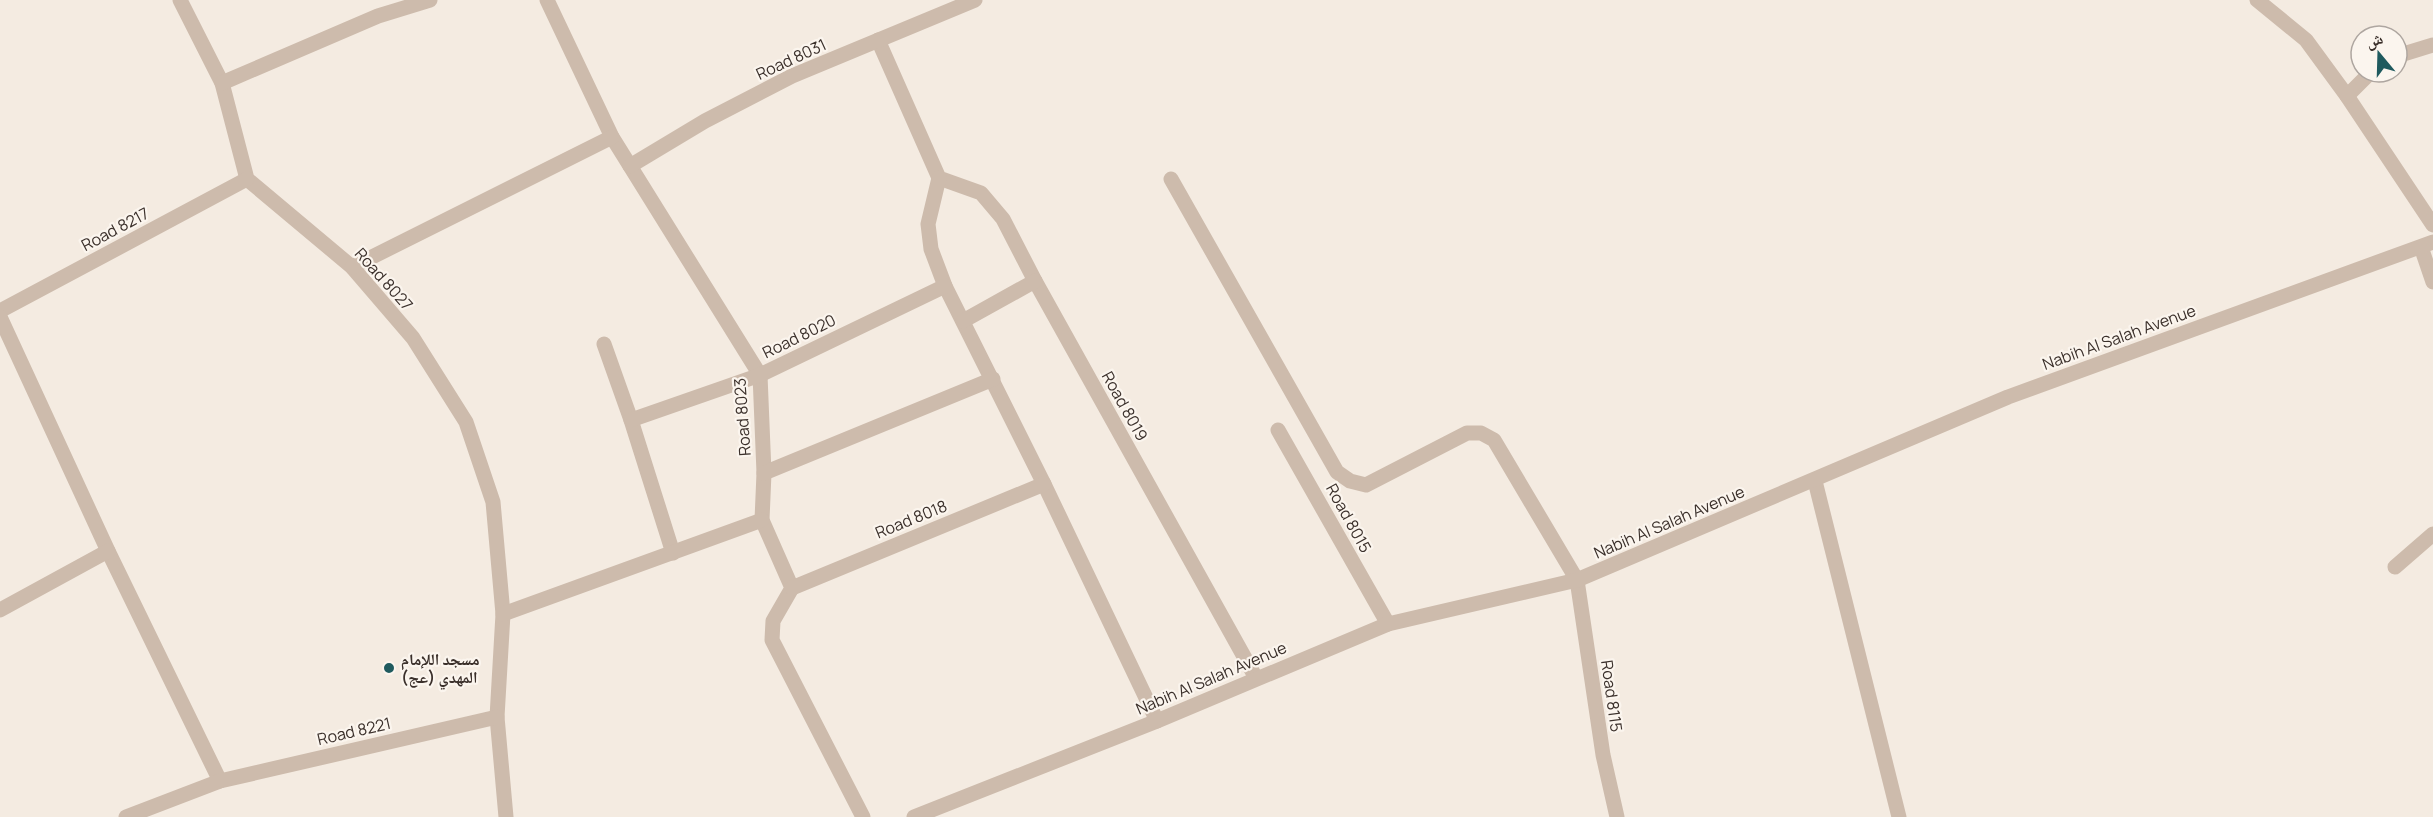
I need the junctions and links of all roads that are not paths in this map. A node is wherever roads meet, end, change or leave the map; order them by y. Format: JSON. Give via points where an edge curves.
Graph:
{"nodes":[{"id":1,"x":180,"y":0,"type":"edge"},
{"id":2,"x":430,"y":0,"type":"edge"},
{"id":3,"x":547,"y":0,"type":"edge"},
{"id":4,"x":975,"y":0,"type":"edge"},
{"id":5,"x":2257,"y":0,"type":"edge"},
{"id":6,"x":878,"y":40,"type":"junction"},
{"id":7,"x":2433,"y":45,"type":"edge"},
{"id":8,"x":2409,"y":52,"type":"edge"},
{"id":9,"x":222,"y":83,"type":"junction"},
{"id":10,"x":2359,"y":84,"type":"edge"},
{"id":11,"x":2347,"y":96,"type":"junction"},
{"id":12,"x":612,"y":137,"type":"junction"},
{"id":13,"x":630,"y":166,"type":"junction"},
{"id":14,"x":939,"y":178,"type":"junction"},
{"id":15,"x":247,"y":179,"type":"junction"},
{"id":16,"x":1171,"y":179,"type":"dead end"},
{"id":17,"x":2433,"y":225,"type":"edge"},
{"id":18,"x":2427,"y":245,"type":"edge"},
{"id":19,"x":352,"y":267,"type":"junction"},
{"id":20,"x":1035,"y":281,"type":"junction"},
{"id":21,"x":2433,"y":282,"type":"edge"},
{"id":22,"x":945,"y":286,"type":"junction"},
{"id":23,"x":0,"y":311,"type":"edge"},
{"id":24,"x":0,"y":317,"type":"edge"},
{"id":25,"x":963,"y":321,"type":"junction"},
{"id":26,"x":604,"y":344,"type":"dead end"},
{"id":27,"x":760,"y":375,"type":"junction"},
{"id":28,"x":993,"y":379,"type":"junction"},
{"id":29,"x":631,"y":420,"type":"junction"},
{"id":30,"x":1278,"y":430,"type":"dead end"},
{"id":31,"x":764,"y":473,"type":"junction"},
{"id":32,"x":1815,"y":481,"type":"junction"},
{"id":33,"x":1044,"y":484,"type":"junction"},
{"id":34,"x":762,"y":520,"type":"junction"},
{"id":35,"x":2433,"y":534,"type":"edge"},
{"id":36,"x":108,"y":551,"type":"junction"},
{"id":37,"x":673,"y":553,"type":"junction"},
{"id":38,"x":2395,"y":567,"type":"dead end"},
{"id":39,"x":1576,"y":580,"type":"junction"},
{"id":40,"x":792,"y":588,"type":"junction"},
{"id":41,"x":0,"y":610,"type":"edge"},
{"id":42,"x":503,"y":614,"type":"junction"},
{"id":43,"x":1388,"y":624,"type":"junction"},
{"id":44,"x":1256,"y":678,"type":"junction"},
{"id":45,"x":496,"y":717,"type":"junction"},
{"id":46,"x":1157,"y":722,"type":"junction"},
{"id":47,"x":220,"y":780,"type":"junction"},
{"id":48,"x":126,"y":817,"type":"edge"},
{"id":49,"x":506,"y":817,"type":"edge"},
{"id":50,"x":863,"y":817,"type":"edge"},
{"id":51,"x":914,"y":817,"type":"edge"},
{"id":52,"x":1617,"y":817,"type":"edge"},
{"id":53,"x":1899,"y":817,"type":"edge"}],
"edges":[{"from":1,"to":9,"type":"street"},
{"from":2,"to":9,"type":"street","via":[[378,16]]},
{"from":3,"to":12,"type":"street","name":"Road 8023"},
{"from":4,"to":6,"type":"street","name":"Road 8031"},
{"from":5,"to":11,"type":"street","via":[[2306,40]]},
{"from":6,"to":13,"type":"street","name":"Road 8031","via":[[792,76]]},
{"from":6,"to":14,"type":"street"},
{"from":7,"to":8,"type":"street"},
{"from":9,"to":15,"type":"street"},
{"from":10,"to":11,"type":"street"},
{"from":11,"to":17,"type":"street"},
{"from":12,"to":13,"type":"street","name":"Road 8023"},
{"from":12,"to":19,"type":"street"},
{"from":13,"to":27,"type":"street","name":"Road 8023"},
{"from":14,"to":20,"type":"street","name":"Road 8019","via":[[981,193],[1003,219]]},
{"from":14,"to":22,"type":"street","via":[[928,224]]},
{"from":15,"to":19,"type":"street","name":"Road 8027"},
{"from":15,"to":23,"type":"street","name":"Road 8217"},
{"from":16,"to":39,"type":"street","via":[[1337,472],[1366,485],[1467,433],[1481,433],[1494,440]]},
{"from":18,"to":21,"type":"street"},
{"from":18,"to":32,"type":"street","name":"Nabih Al Salah Avenue","via":[[2008,397]]},
{"from":19,"to":42,"type":"street","name":"Road 8027","via":[[413,338],[466,422],[493,502]]},
{"from":20,"to":25,"type":"street"},
{"from":20,"to":44,"type":"street","name":"Road 8019"},
{"from":22,"to":25,"type":"street"},
{"from":22,"to":27,"type":"street","name":"Road 8020"},
{"from":24,"to":36,"type":"street"},
{"from":25,"to":28,"type":"street"},
{"from":26,"to":29,"type":"street"},
{"from":27,"to":29,"type":"street","name":"Road 8020"},
{"from":27,"to":31,"type":"street","name":"Road 8023"},
{"from":28,"to":31,"type":"street"},
{"from":28,"to":33,"type":"street"},
{"from":29,"to":37,"type":"street"},
{"from":30,"to":43,"type":"street","name":"Road 8015"},
{"from":31,"to":34,"type":"street","name":"Road 8023"},
{"from":32,"to":39,"type":"street","name":"Nabih Al Salah Avenue"},
{"from":32,"to":53,"type":"street"},
{"from":33,"to":40,"type":"street","name":"Road 8018"},
{"from":33,"to":46,"type":"street"},
{"from":34,"to":37,"type":"street"},
{"from":34,"to":40,"type":"street","name":"Road 8023"},
{"from":35,"to":38,"type":"street"},
{"from":36,"to":41,"type":"street"},
{"from":36,"to":47,"type":"street"},
{"from":37,"to":42,"type":"street"},
{"from":39,"to":43,"type":"street","name":"Nabih Al Salah Avenue"},
{"from":39,"to":52,"type":"street","name":"Road 8115","via":[[1603,755]]},
{"from":40,"to":50,"type":"street","via":[[773,621],[772,640]]},
{"from":42,"to":45,"type":"street","name":"Road 8027"},
{"from":43,"to":44,"type":"street","name":"Nabih Al Salah Avenue"},
{"from":44,"to":46,"type":"street","name":"Nabih Al Salah Avenue"},
{"from":45,"to":47,"type":"street","name":"Road 8221"},
{"from":45,"to":49,"type":"street","name":"Road 8027"},
{"from":46,"to":51,"type":"street","name":"Nabih Al Salah Avenue"},
{"from":47,"to":48,"type":"street","name":"Road 8221"}]}
